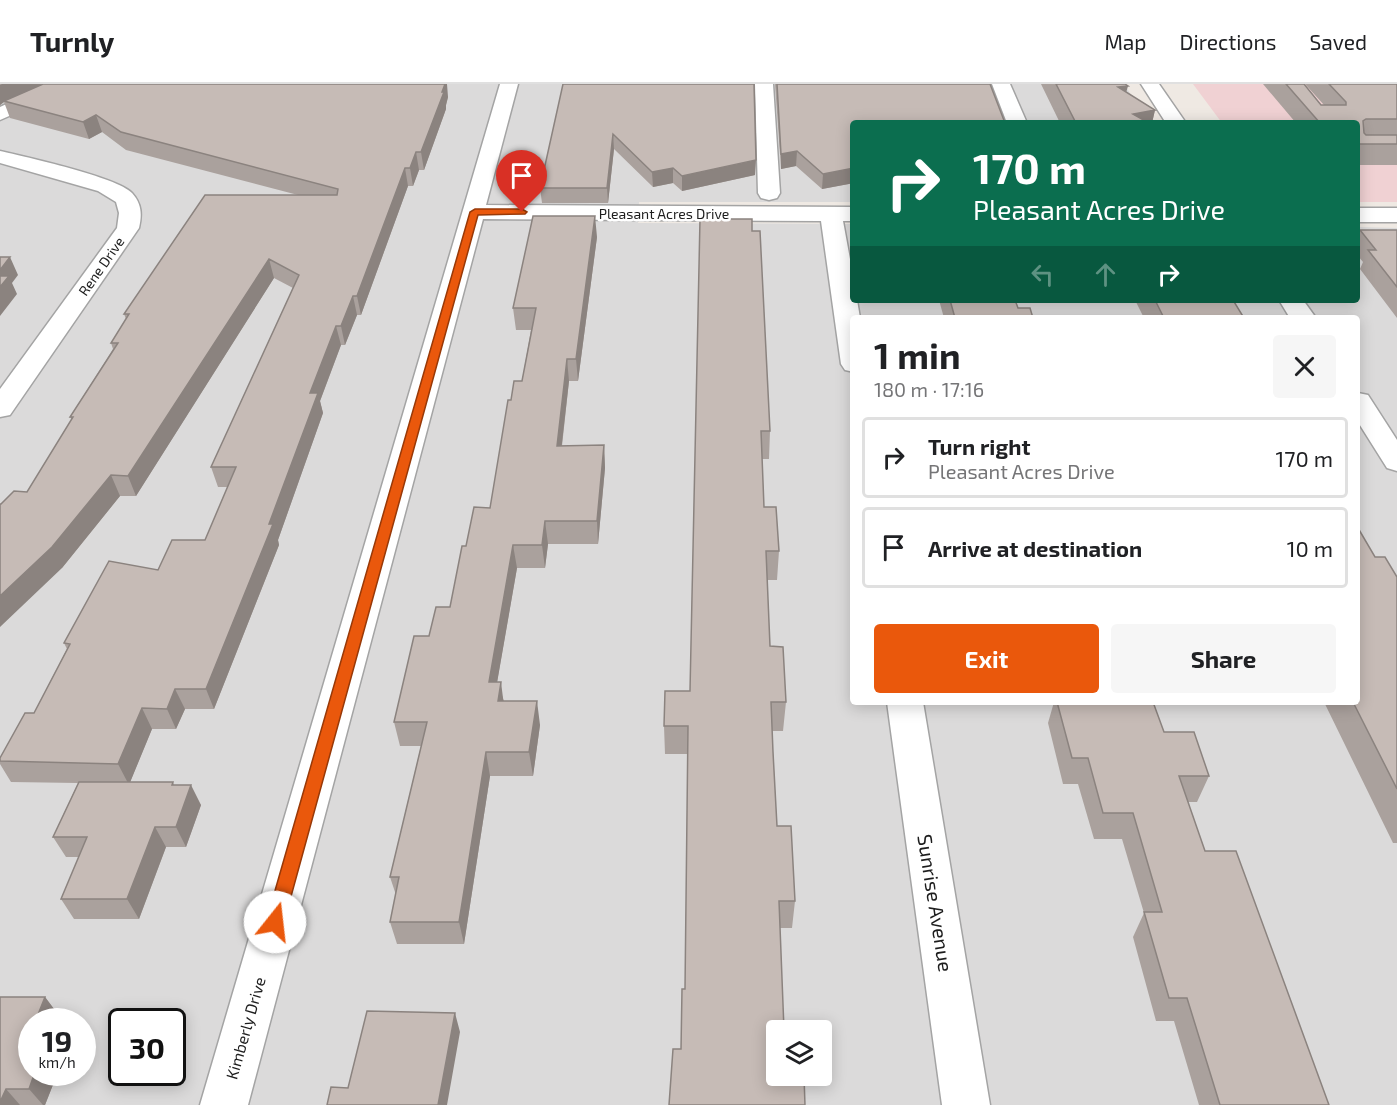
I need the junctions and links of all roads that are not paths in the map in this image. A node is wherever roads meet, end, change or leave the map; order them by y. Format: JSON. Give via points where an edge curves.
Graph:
{"nodes":[{"id":1,"x":66,"y":84,"type":"edge"},
{"id":2,"x":509,"y":84,"type":"edge"},
{"id":3,"x":764,"y":84,"type":"edge"},
{"id":4,"x":1001,"y":84,"type":"edge"},
{"id":5,"x":1150,"y":84,"type":"edge"},
{"id":6,"x":0,"y":114,"type":"edge"},
{"id":7,"x":1016,"y":120,"type":"edge"},
{"id":8,"x":1174,"y":120,"type":"edge"},
{"id":9,"x":0,"y":157,"type":"edge"},
{"id":10,"x":769,"y":193,"type":"dead end"},
{"id":11,"x":475,"y":212,"type":"junction"},
{"id":12,"x":842,"y":214,"type":"edge"},
{"id":13,"x":1360,"y":215,"type":"edge"},
{"id":14,"x":1397,"y":215,"type":"edge"},
{"id":15,"x":850,"y":315,"type":"edge"},
{"id":16,"x":1360,"y":404,"type":"edge"},
{"id":17,"x":0,"y":409,"type":"edge"},
{"id":18,"x":1397,"y":462,"type":"edge"},
{"id":19,"x":905,"y":705,"type":"edge"},
{"id":20,"x":224,"y":1105,"type":"edge"},
{"id":21,"x":966,"y":1105,"type":"edge"}],
"edges":[{"from":1,"to":6,"type":"street"},
{"from":2,"to":11,"type":"street","name":"Kimberly Drive"},
{"from":3,"to":10,"type":"street"},
{"from":4,"to":7,"type":"street"},
{"from":5,"to":8,"type":"street"},
{"from":9,"to":17,"type":"street","name":"Rene Drive","via":[[106,186],[128,201],[132,213],[128,228]]},
{"from":11,"to":12,"type":"street","name":"Pleasant Acres Drive"},
{"from":11,"to":20,"type":"street","name":"Kimberly Drive"},
{"from":12,"to":15,"type":"street"},
{"from":13,"to":14,"type":"street"},
{"from":16,"to":18,"type":"street"},
{"from":19,"to":21,"type":"street","name":"Sunrise Avenue"}]}
